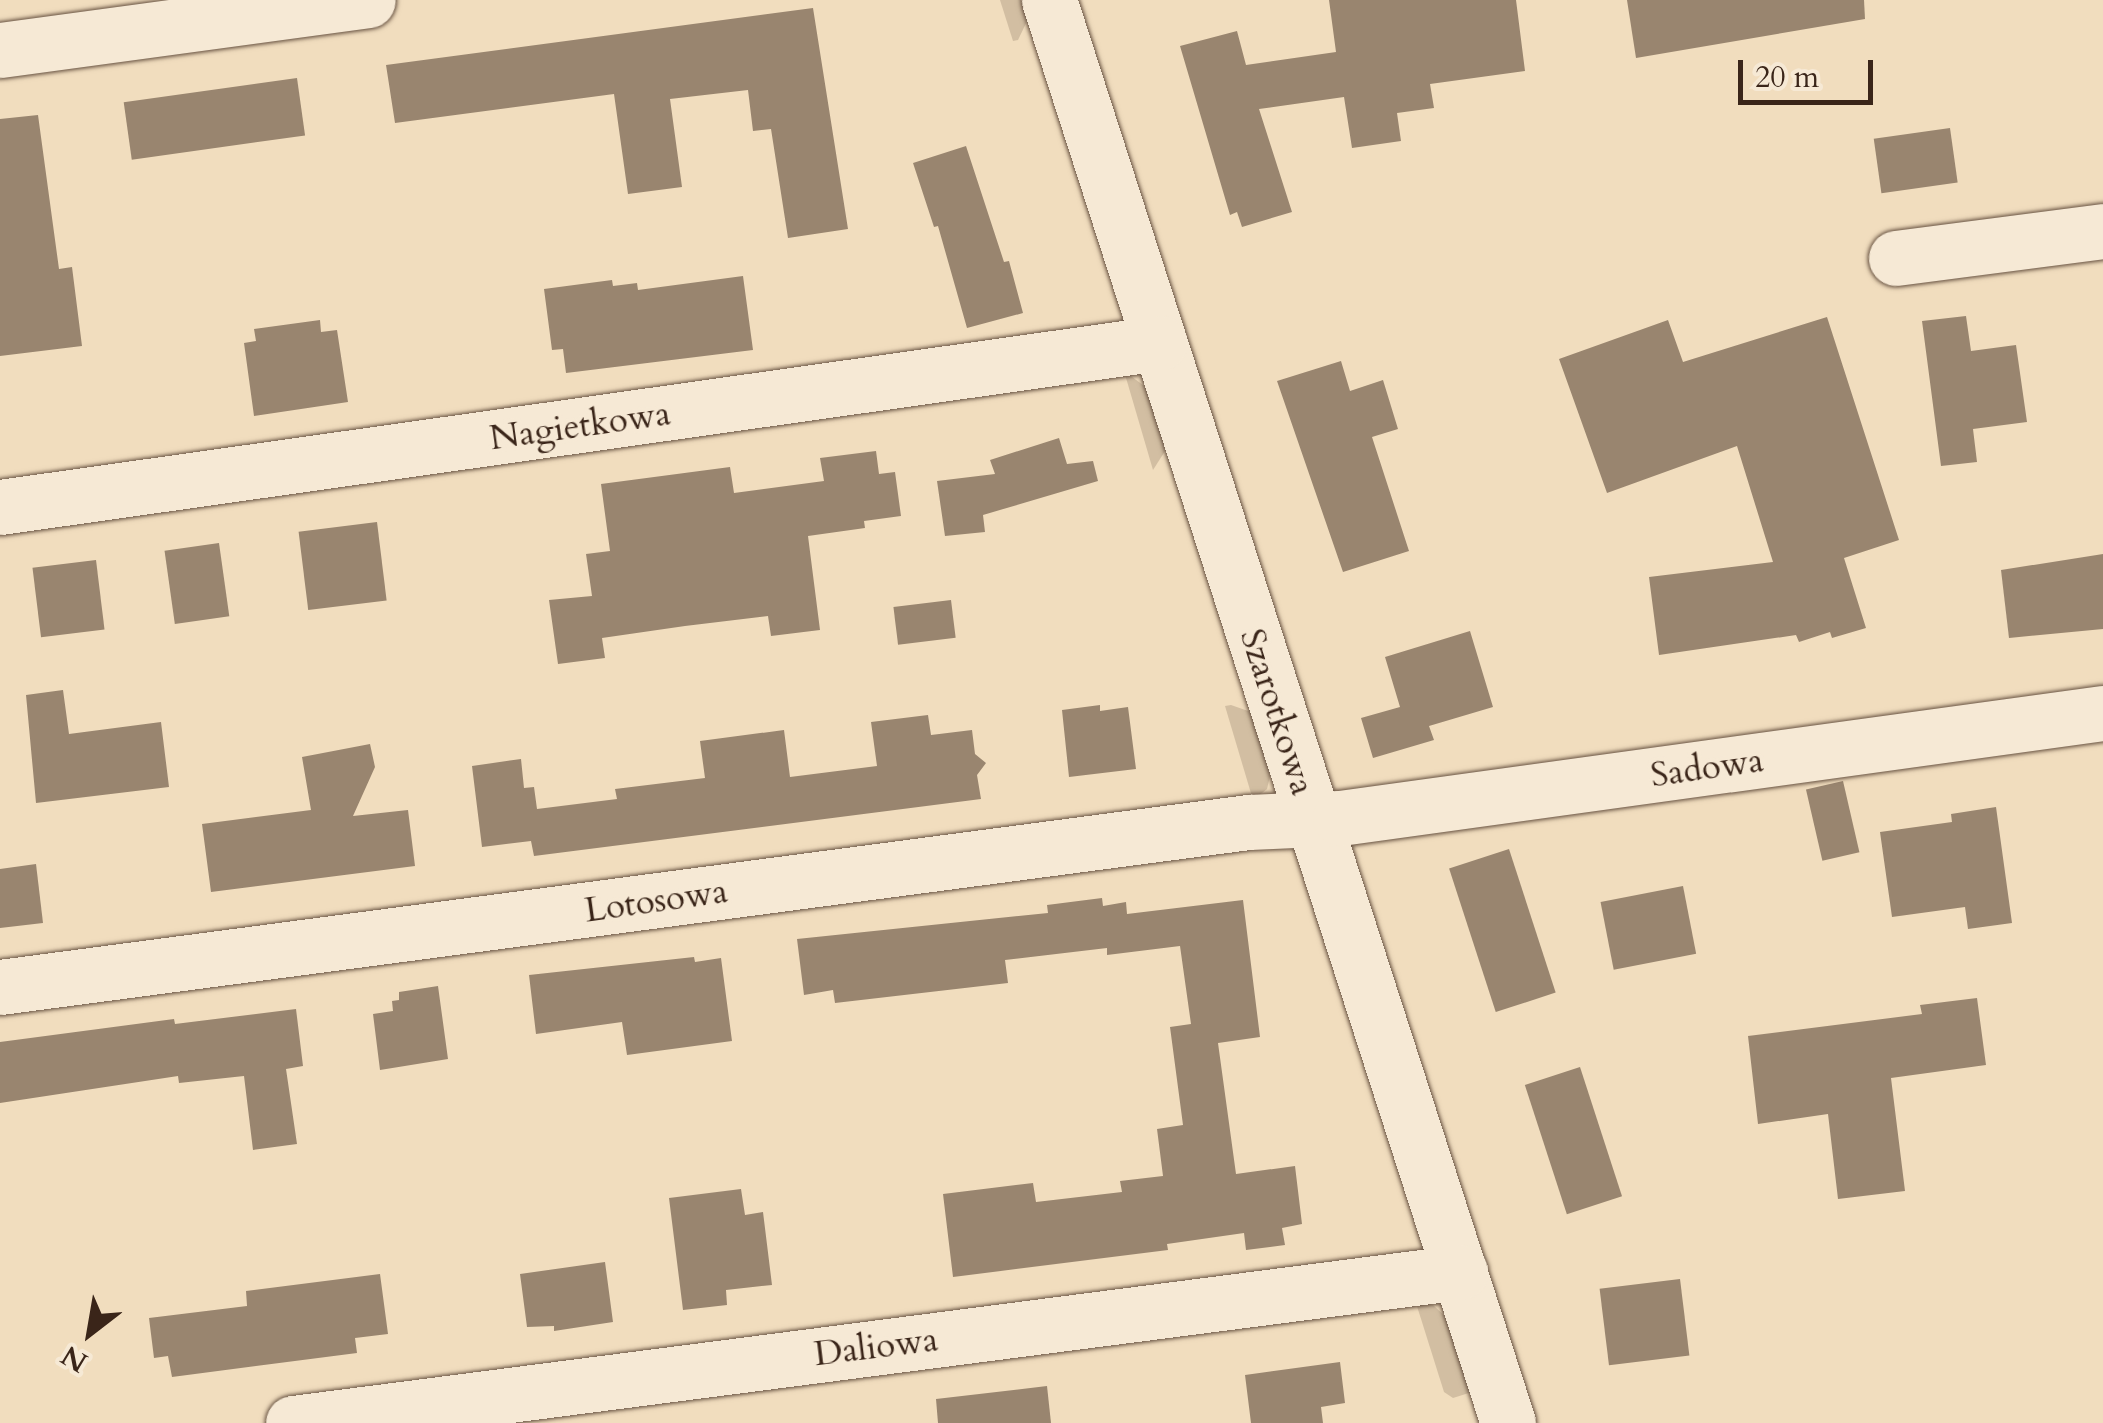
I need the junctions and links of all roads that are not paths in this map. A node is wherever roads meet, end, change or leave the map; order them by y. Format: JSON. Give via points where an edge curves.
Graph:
{"nodes":[{"id":1,"x":368,"y":0,"type":"edge"},
{"id":2,"x":1049,"y":0,"type":"edge"},
{"id":3,"x":0,"y":50,"type":"edge"},
{"id":4,"x":2103,"y":231,"type":"edge"},
{"id":5,"x":1896,"y":258,"type":"dead end"},
{"id":6,"x":1158,"y":343,"type":"junction"},
{"id":7,"x":0,"y":506,"type":"edge"},
{"id":8,"x":2103,"y":713,"type":"edge"},
{"id":9,"x":1312,"y":818,"type":"junction"},
{"id":10,"x":0,"y":987,"type":"edge"},
{"id":11,"x":1460,"y":1272,"type":"junction"},
{"id":12,"x":294,"y":1423,"type":"edge"},
{"id":13,"x":1508,"y":1423,"type":"edge"}],
"edges":[{"from":1,"to":3,"type":"street"},
{"from":2,"to":6,"type":"street","name":"Szarotkowa"},
{"from":4,"to":5,"type":"street"},
{"from":6,"to":7,"type":"street","name":"Nagietkowa"},
{"from":6,"to":9,"type":"street","name":"Szarotkowa"},
{"from":8,"to":9,"type":"street","name":"Sadowa"},
{"from":9,"to":10,"type":"street","name":"Lotosowa"},
{"from":9,"to":11,"type":"street","name":"Szarotkowa"},
{"from":11,"to":12,"type":"street","name":"Daliowa"},
{"from":11,"to":13,"type":"street","name":"Szarotkowa"}]}
